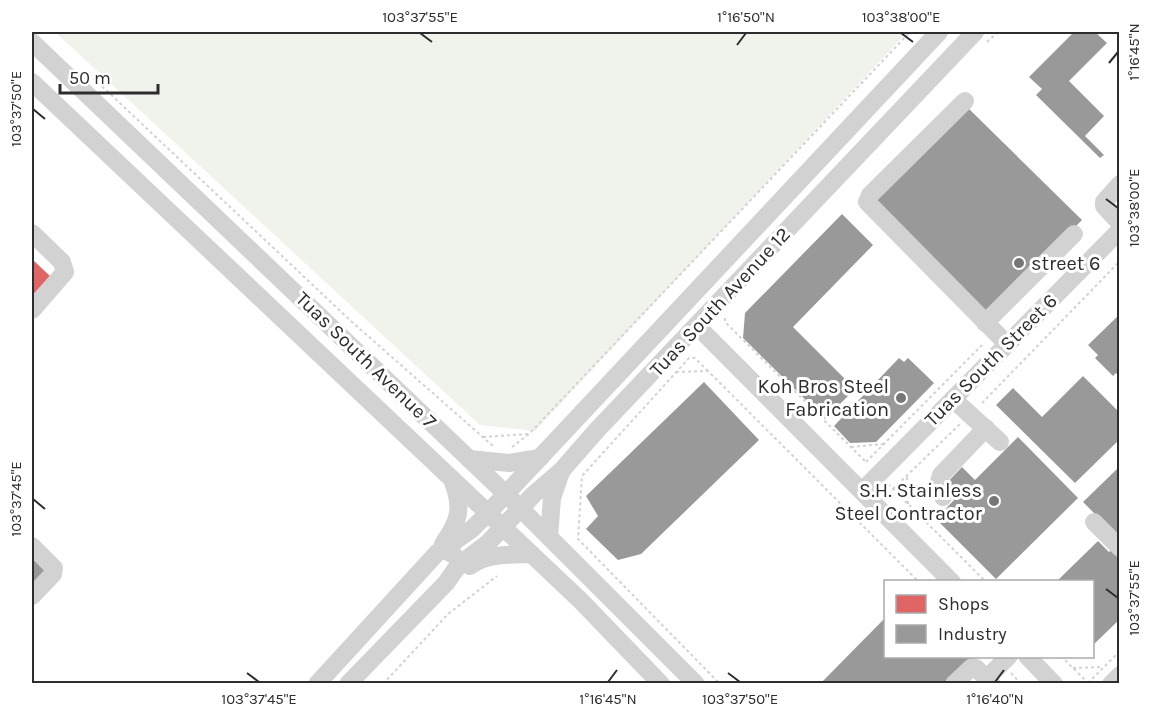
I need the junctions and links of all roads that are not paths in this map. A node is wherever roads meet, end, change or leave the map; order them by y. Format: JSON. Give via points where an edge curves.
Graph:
{"nodes":[{"id":1,"x":939,"y":32,"type":"edge"},
{"id":2,"x":975,"y":32,"type":"edge"},
{"id":3,"x":32,"y":42,"type":"edge"},
{"id":4,"x":32,"y":82,"type":"edge"},
{"id":5,"x":965,"y":101,"type":"dead end"},
{"id":6,"x":1119,"y":184,"type":"edge"},
{"id":7,"x":1119,"y":223,"type":"edge"},
{"id":8,"x":1119,"y":230,"type":"edge"},
{"id":9,"x":32,"y":233,"type":"edge"},
{"id":10,"x":1074,"y":234,"type":"dead end"},
{"id":11,"x":32,"y":310,"type":"edge"},
{"id":12,"x":985,"y":322,"type":"junction"},
{"id":13,"x":697,"y":326,"type":"junction"},
{"id":14,"x":1006,"y":344,"type":"junction"},
{"id":15,"x":953,"y":399,"type":"junction"},
{"id":16,"x":986,"y":428,"type":"junction"},
{"id":17,"x":1000,"y":442,"type":"dead end"},
{"id":18,"x":540,"y":458,"type":"junction"},
{"id":19,"x":469,"y":459,"type":"junction"},
{"id":20,"x":562,"y":470,"type":"junction"},
{"id":21,"x":452,"y":479,"type":"junction"},
{"id":22,"x":862,"y":491,"type":"junction"},
{"id":23,"x":506,"y":494,"type":"junction"},
{"id":24,"x":944,"y":497,"type":"dead end"},
{"id":25,"x":520,"y":507,"type":"junction"},
{"id":26,"x":488,"y":513,"type":"junction"},
{"id":27,"x":1094,"y":522,"type":"dead end"},
{"id":28,"x":502,"y":526,"type":"junction"},
{"id":29,"x":549,"y":537,"type":"junction"},
{"id":30,"x":32,"y":546,"type":"edge"},
{"id":31,"x":1119,"y":548,"type":"edge"},
{"id":32,"x":440,"y":551,"type":"junction"},
{"id":33,"x":531,"y":554,"type":"junction"},
{"id":34,"x":458,"y":567,"type":"junction"},
{"id":35,"x":950,"y":580,"type":"edge"},
{"id":36,"x":446,"y":583,"type":"junction"},
{"id":37,"x":32,"y":596,"type":"edge"},
{"id":38,"x":1008,"y":658,"type":"edge"},
{"id":39,"x":1028,"y":658,"type":"edge"},
{"id":40,"x":990,"y":681,"type":"edge"},
{"id":41,"x":349,"y":683,"type":"edge"},
{"id":42,"x":317,"y":684,"type":"edge"},
{"id":43,"x":662,"y":684,"type":"edge"},
{"id":44,"x":696,"y":684,"type":"edge"},
{"id":45,"x":954,"y":684,"type":"edge"},
{"id":46,"x":1054,"y":684,"type":"edge"}],
"edges":[{"from":1,"to":18,"type":"street","name":"Tuas South Avenue 12"},
{"from":2,"to":13,"type":"street","name":"Tuas South Avenue 12"},
{"from":3,"to":19,"type":"street","name":"Tuas South Avenue 7"},
{"from":4,"to":21,"type":"street","name":"Tuas South Avenue 7"},
{"from":5,"to":12,"type":"street","via":[[867,202]]},
{"from":6,"to":7,"type":"street","via":[[1104,206]]},
{"from":8,"to":14,"type":"street","name":"Tuas South Street 6"},
{"from":9,"to":11,"type":"street","via":[[62,262],[65,273]]},
{"from":10,"to":12,"type":"street"},
{"from":12,"to":14,"type":"street"},
{"from":13,"to":20,"type":"street","name":"Tuas South Avenue 12"},
{"from":13,"to":22,"type":"street"},
{"from":14,"to":15,"type":"street","name":"Tuas South Street 6"},
{"from":15,"to":16,"type":"street"},
{"from":15,"to":22,"type":"street","name":"Tuas South Street 6"},
{"from":16,"to":17,"type":"street"},
{"from":16,"to":24,"type":"street","via":[[941,475]]},
{"from":18,"to":19,"type":"street","via":[[509,463]]},
{"from":18,"to":23,"type":"street","name":"Tuas South Avenue 12"},
{"from":19,"to":23,"type":"street","name":"Tuas South Avenue 7"},
{"from":20,"to":25,"type":"street","name":"Tuas South Avenue 12"},
{"from":20,"to":29,"type":"street","via":[[552,498]]},
{"from":21,"to":26,"type":"street","name":"Tuas South Avenue 7"},
{"from":21,"to":32,"type":"street","via":[[460,513]]},
{"from":22,"to":35,"type":"street"},
{"from":23,"to":25,"type":"street","name":"Tuas South Avenue 7"},
{"from":23,"to":26,"type":"street","name":"Tuas South Avenue 12"},
{"from":25,"to":28,"type":"street","name":"Tuas South Avenue 12"},
{"from":25,"to":29,"type":"street","name":"Tuas South Avenue 7"},
{"from":26,"to":28,"type":"street","name":"Tuas South Avenue 7"},
{"from":26,"to":32,"type":"street","name":"Tuas South Avenue 12"},
{"from":27,"to":31,"type":"street"},
{"from":28,"to":33,"type":"street","name":"Tuas South Avenue 7"},
{"from":28,"to":34,"type":"street","name":"Tuas South Avenue 12"},
{"from":29,"to":44,"type":"street","name":"Tuas South Avenue 7"},
{"from":30,"to":37,"type":"street","via":[[54,568]]},
{"from":32,"to":34,"type":"street","via":[[456,557]]},
{"from":32,"to":42,"type":"street","name":"Tuas South Avenue 12"},
{"from":33,"to":36,"type":"street","via":[[480,558]]},
{"from":33,"to":43,"type":"street","name":"Tuas South Avenue 7"},
{"from":34,"to":36,"type":"street","name":"Tuas South Avenue 12"},
{"from":36,"to":41,"type":"street","name":"Tuas South Avenue 12"},
{"from":38,"to":40,"type":"street"},
{"from":39,"to":46,"type":"street"},
{"from":40,"to":45,"type":"street","via":[[972,667]]}]}
